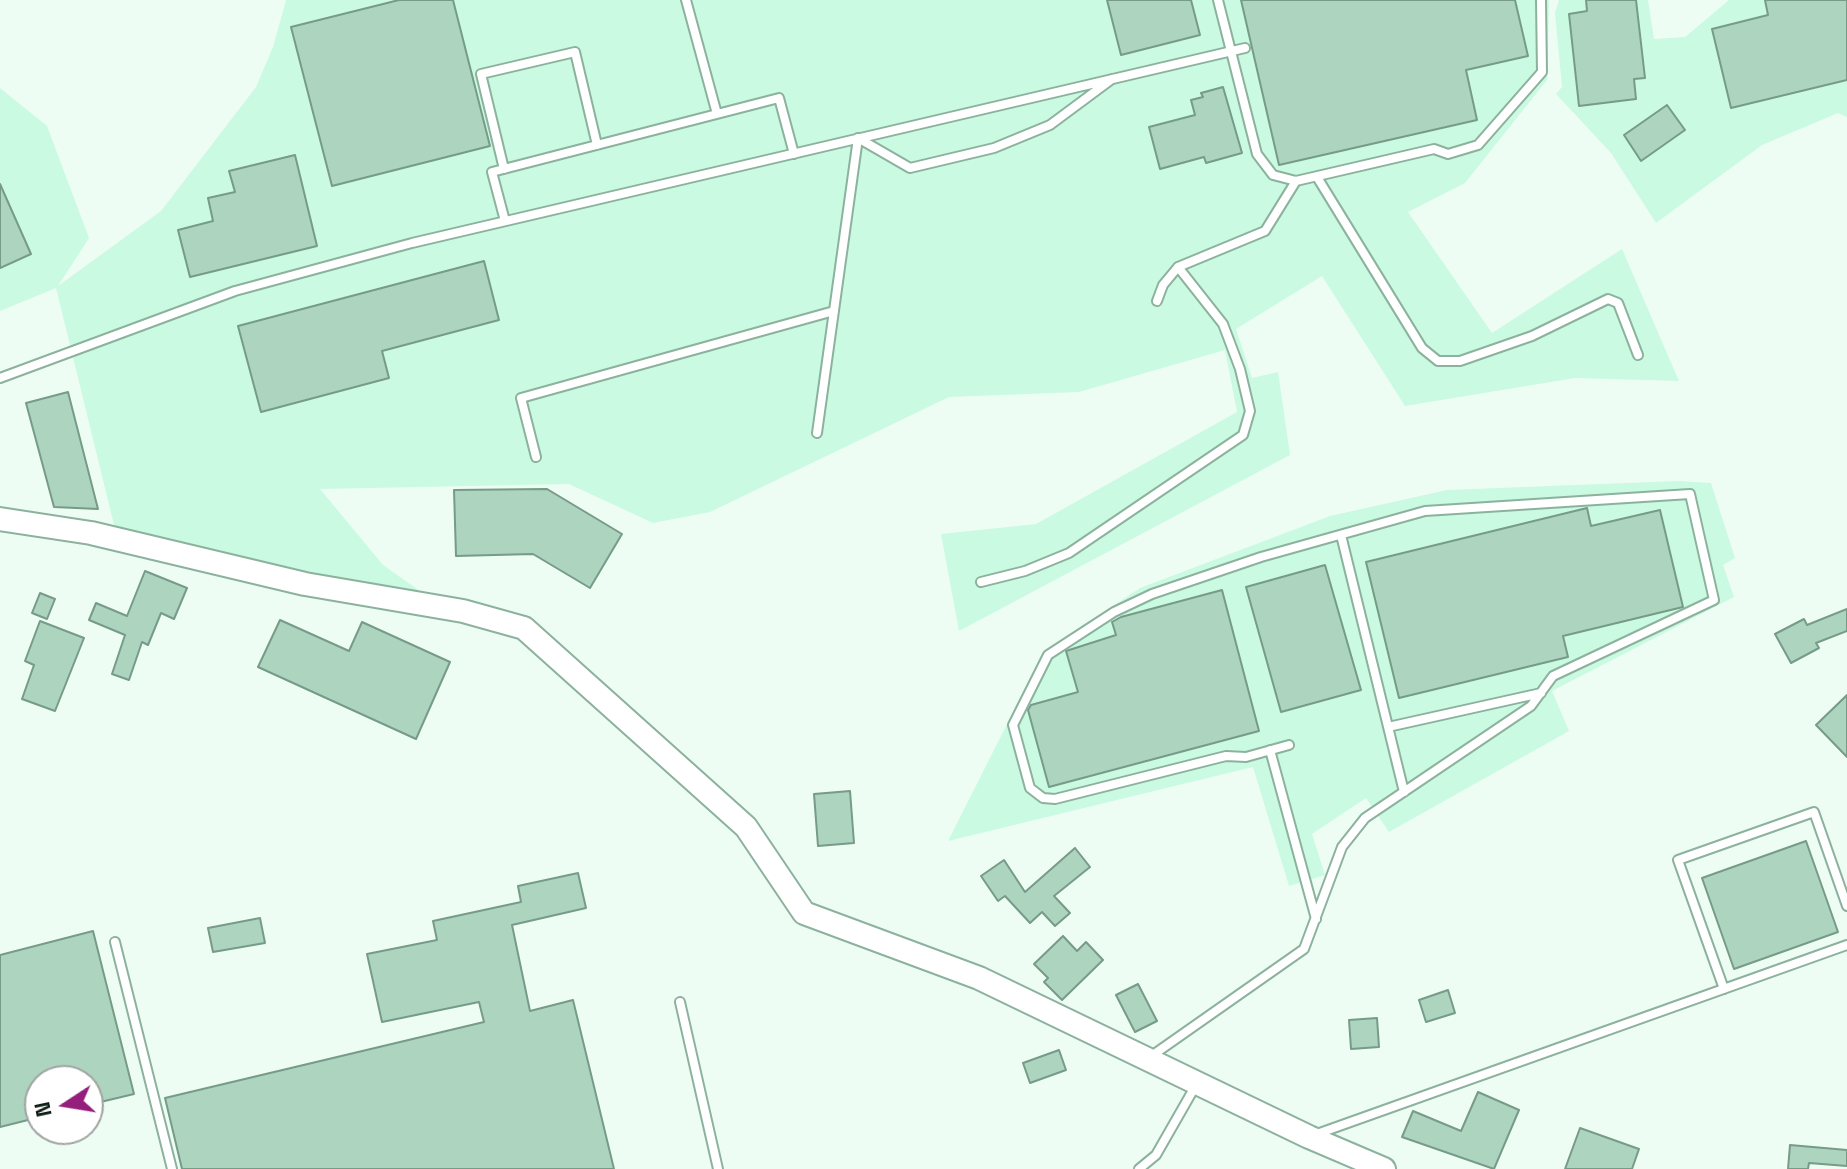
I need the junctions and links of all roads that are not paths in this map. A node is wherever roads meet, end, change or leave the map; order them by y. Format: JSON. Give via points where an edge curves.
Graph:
{"nodes":[{"id":1,"x":686,"y":0,"type":"edge"},
{"id":2,"x":1218,"y":0,"type":"edge"},
{"id":3,"x":1541,"y":0,"type":"edge"},
{"id":4,"x":1245,"y":48,"type":"dead end"},
{"id":5,"x":1230,"y":51,"type":"junction"},
{"id":6,"x":1116,"y":76,"type":"junction"},
{"id":7,"x":717,"y":114,"type":"junction"},
{"id":8,"x":858,"y":138,"type":"junction"},
{"id":9,"x":597,"y":145,"type":"junction"},
{"id":10,"x":794,"y":154,"type":"junction"},
{"id":11,"x":504,"y":169,"type":"junction"},
{"id":12,"x":1317,"y":177,"type":"junction"},
{"id":13,"x":1296,"y":181,"type":"junction"},
{"id":14,"x":505,"y":221,"type":"junction"},
{"id":15,"x":1178,"y":267,"type":"junction"},
{"id":16,"x":1157,"y":301,"type":"dead end"},
{"id":17,"x":834,"y":311,"type":"junction"},
{"id":18,"x":1638,"y":355,"type":"dead end"},
{"id":19,"x":0,"y":378,"type":"edge"},
{"id":20,"x":817,"y":433,"type":"dead end"},
{"id":21,"x":536,"y":457,"type":"dead end"},
{"id":22,"x":0,"y":519,"type":"edge"},
{"id":23,"x":1341,"y":535,"type":"junction"},
{"id":24,"x":981,"y":582,"type":"dead end"},
{"id":25,"x":1541,"y":693,"type":"junction"},
{"id":26,"x":1388,"y":727,"type":"junction"},
{"id":27,"x":1289,"y":745,"type":"dead end"},
{"id":28,"x":1270,"y":750,"type":"junction"},
{"id":29,"x":1404,"y":792,"type":"junction"},
{"id":30,"x":1847,"y":906,"type":"edge"},
{"id":31,"x":1316,"y":919,"type":"junction"},
{"id":32,"x":115,"y":942,"type":"dead end"},
{"id":33,"x":1847,"y":945,"type":"edge"},
{"id":34,"x":1724,"y":989,"type":"junction"},
{"id":35,"x":680,"y":1002,"type":"dead end"},
{"id":36,"x":1149,"y":1057,"type":"junction"},
{"id":37,"x":1198,"y":1081,"type":"junction"},
{"id":38,"x":1309,"y":1137,"type":"junction"},
{"id":39,"x":172,"y":1169,"type":"edge"},
{"id":40,"x":718,"y":1169,"type":"edge"},
{"id":41,"x":1139,"y":1169,"type":"edge"},
{"id":42,"x":1384,"y":1169,"type":"edge"}],
"edges":[{"from":1,"to":7,"type":"lane"},
{"from":2,"to":5,"type":"lane"},
{"from":3,"to":12,"type":"lane","via":[[1542,72],[1478,145],[1448,154],[1434,149]]},
{"from":4,"to":5,"type":"lane"},
{"from":5,"to":6,"type":"lane"},
{"from":5,"to":13,"type":"lane","via":[[1257,154],[1273,175]]},
{"from":6,"to":8,"type":"lane"},
{"from":6,"to":8,"type":"lane","via":[[1050,125],[994,148],[910,168]]},
{"from":7,"to":9,"type":"lane"},
{"from":7,"to":10,"type":"lane","via":[[779,98]]},
{"from":8,"to":10,"type":"lane"},
{"from":8,"to":17,"type":"lane"},
{"from":9,"to":11,"type":"lane"},
{"from":9,"to":11,"type":"lane","via":[[575,52],[481,74]]},
{"from":10,"to":14,"type":"lane"},
{"from":11,"to":14,"type":"lane","via":[[492,172]]},
{"from":12,"to":13,"type":"lane"},
{"from":12,"to":18,"type":"lane","via":[[1422,348],[1438,361],[1460,361],[1532,336],[1608,299],[1618,303]]},
{"from":13,"to":15,"type":"lane","via":[[1265,231]]},
{"from":14,"to":19,"type":"lane","via":[[235,291]]},
{"from":15,"to":16,"type":"lane"},
{"from":15,"to":24,"type":"lane","via":[[1223,324],[1250,411],[1243,435],[1069,553]]},
{"from":17,"to":20,"type":"lane"},
{"from":17,"to":21,"type":"lane","via":[[521,398]]},
{"from":22,"to":36,"type":"street","via":[[91,533],[524,628],[746,827],[804,913],[979,978]]},
{"from":23,"to":25,"type":"lane","via":[[1425,511],[1690,494],[1714,600],[1553,676]]},
{"from":23,"to":26,"type":"lane"},
{"from":23,"to":28,"type":"lane","via":[[1261,557],[1114,612],[1048,655],[1013,725],[1030,788],[1043,798]]},
{"from":25,"to":26,"type":"lane"},
{"from":25,"to":29,"type":"lane","via":[[1531,706]]},
{"from":26,"to":29,"type":"lane"},
{"from":27,"to":28,"type":"lane"},
{"from":28,"to":31,"type":"lane"},
{"from":29,"to":31,"type":"lane","via":[[1365,818],[1342,847]]},
{"from":30,"to":34,"type":"lane","via":[[1814,812],[1678,860]]},
{"from":31,"to":36,"type":"lane","via":[[1304,949]]},
{"from":32,"to":39,"type":"lane"},
{"from":33,"to":34,"type":"lane"},
{"from":34,"to":38,"type":"lane"},
{"from":35,"to":40,"type":"lane"},
{"from":36,"to":37,"type":"street"},
{"from":37,"to":38,"type":"street"},
{"from":37,"to":41,"type":"lane","via":[[1156,1155]]},
{"from":38,"to":42,"type":"street"}]}
